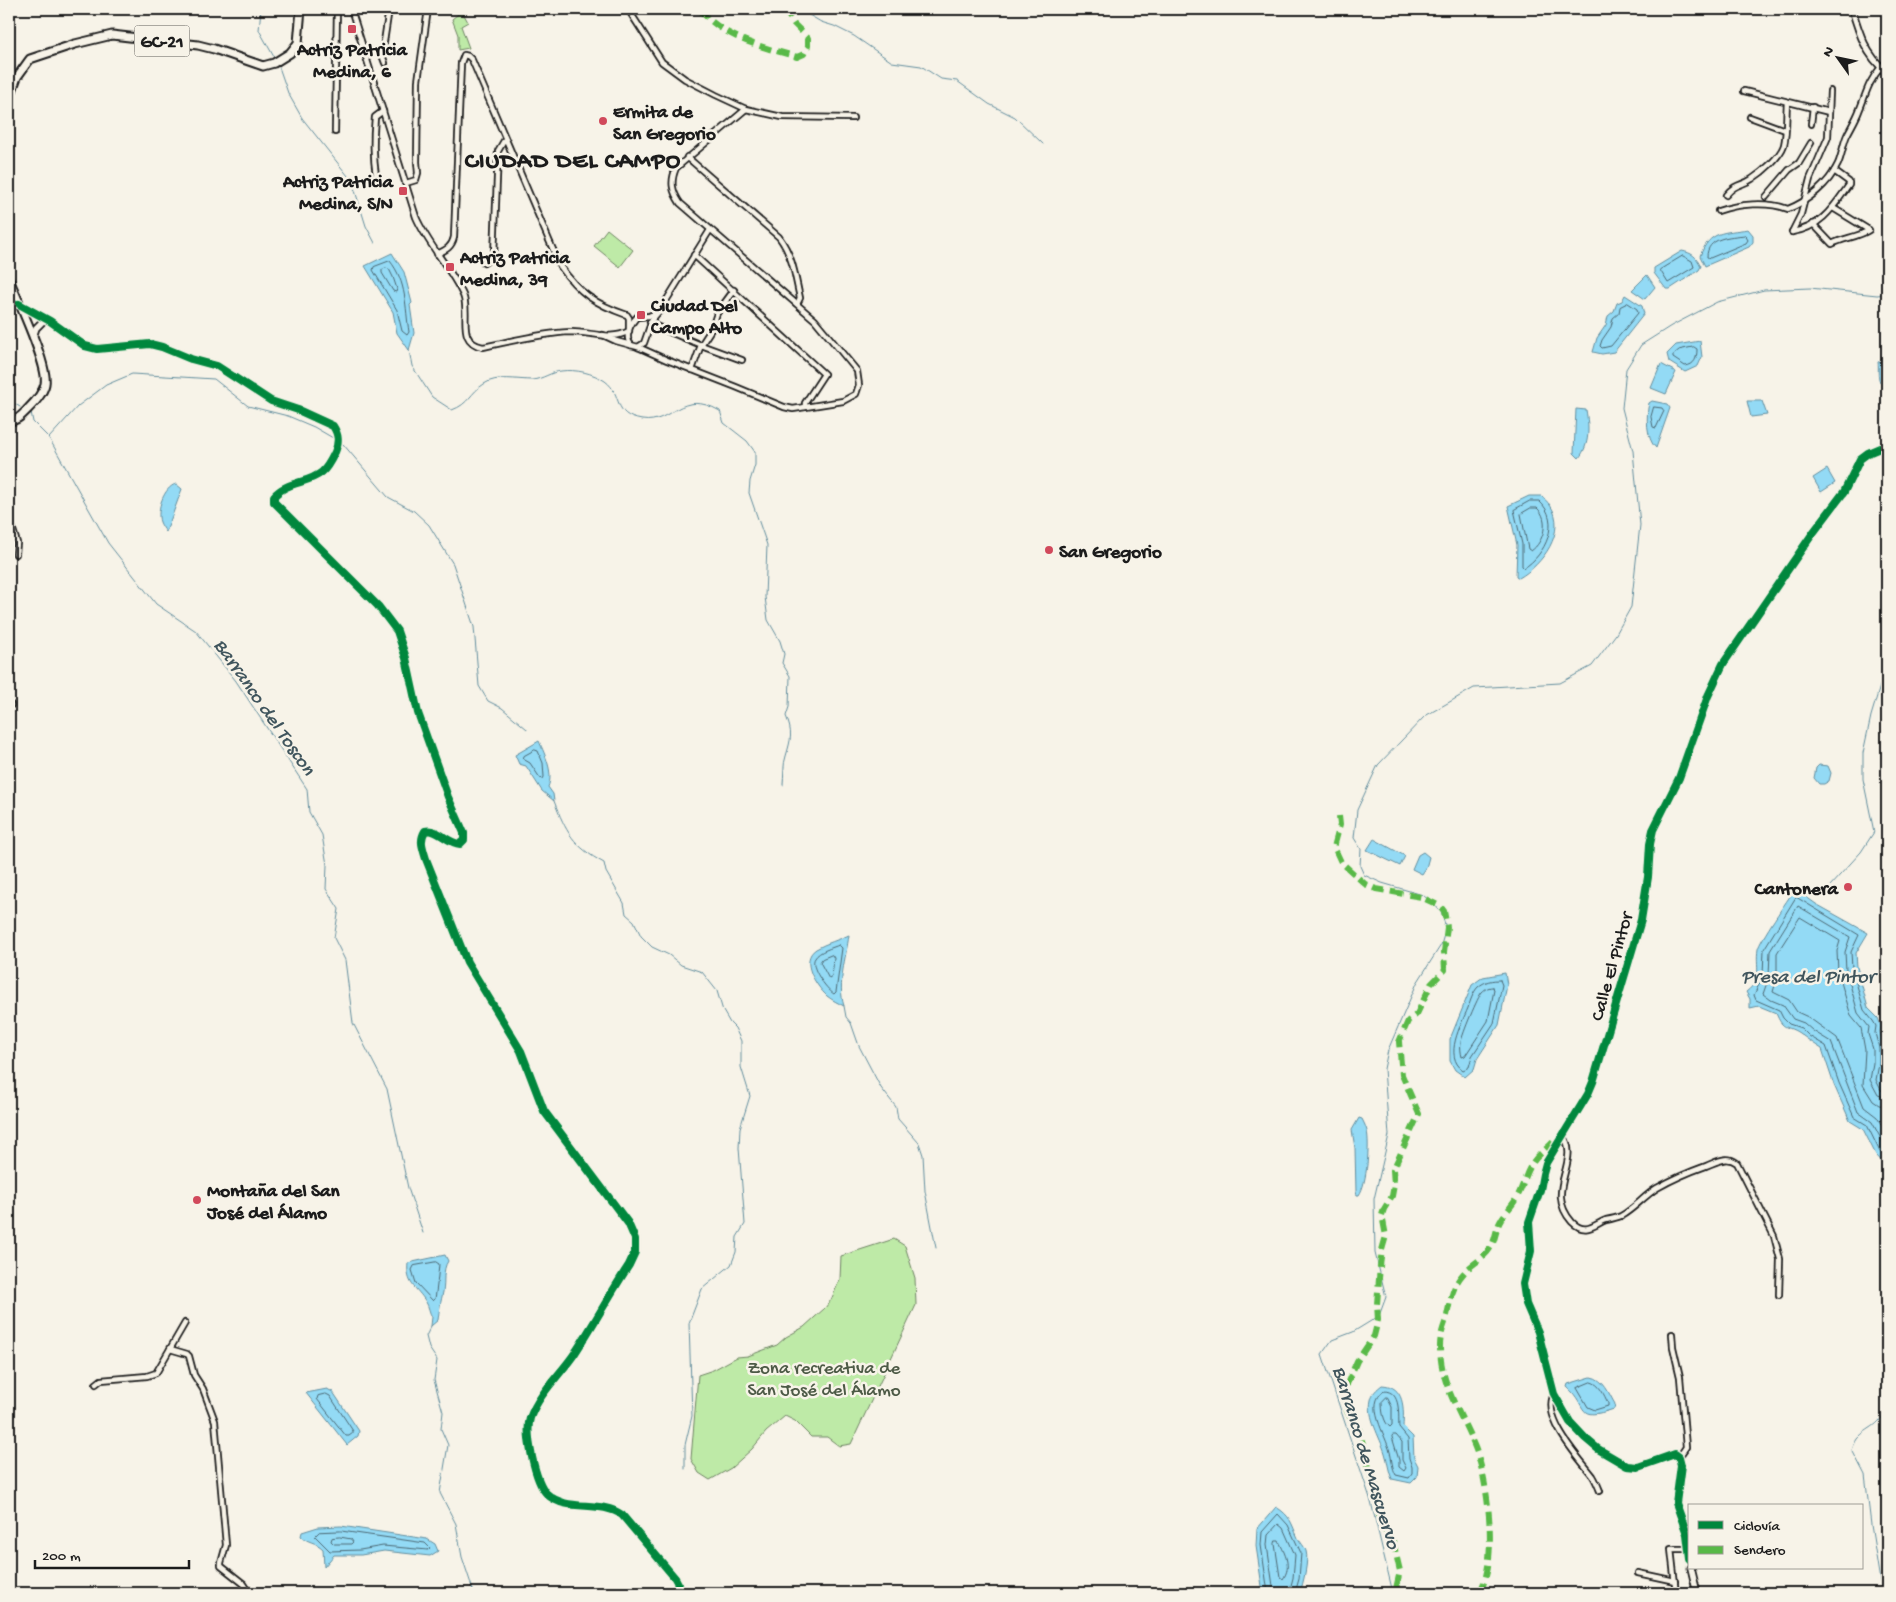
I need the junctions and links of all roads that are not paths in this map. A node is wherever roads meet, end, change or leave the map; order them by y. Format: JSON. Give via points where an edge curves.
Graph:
{"nodes":[{"id":1,"x":301,"y":9,"type":"edge"},
{"id":2,"x":337,"y":9,"type":"edge"},
{"id":3,"x":352,"y":9,"type":"edge"},
{"id":4,"x":389,"y":9,"type":"edge"},
{"id":5,"x":428,"y":9,"type":"edge"},
{"id":6,"x":628,"y":9,"type":"edge"},
{"id":7,"x":1852,"y":9,"type":"edge"},
{"id":8,"x":386,"y":63,"type":"dead end"},
{"id":9,"x":1881,"y":67,"type":"junction"},
{"id":10,"x":1887,"y":72,"type":"edge"},
{"id":11,"x":1744,"y":91,"type":"dead end"},
{"id":12,"x":1830,"y":91,"type":"dead end"},
{"id":13,"x":9,"y":99,"type":"edge"},
{"id":14,"x":1787,"y":102,"type":"junction"},
{"id":15,"x":1813,"y":107,"type":"junction"},
{"id":16,"x":746,"y":109,"type":"junction"},
{"id":17,"x":383,"y":111,"type":"junction"},
{"id":18,"x":1829,"y":112,"type":"junction"},
{"id":19,"x":1750,"y":117,"type":"dead end"},
{"id":20,"x":853,"y":118,"type":"dead end"},
{"id":21,"x":1811,"y":124,"type":"dead end"},
{"id":22,"x":1785,"y":130,"type":"junction"},
{"id":23,"x":335,"y":132,"type":"dead end"},
{"id":24,"x":505,"y":139,"type":"junction"},
{"id":25,"x":1811,"y":143,"type":"dead end"},
{"id":26,"x":687,"y":157,"type":"junction"},
{"id":27,"x":1834,"y":171,"type":"junction"},
{"id":28,"x":376,"y":176,"type":"dead end"},
{"id":29,"x":406,"y":183,"type":"junction"},
{"id":30,"x":1726,"y":195,"type":"dead end"},
{"id":31,"x":1766,"y":197,"type":"dead end"},
{"id":32,"x":1805,"y":200,"type":"junction"},
{"id":33,"x":1833,"y":208,"type":"junction"},
{"id":34,"x":1718,"y":211,"type":"dead end"},
{"id":35,"x":1813,"y":224,"type":"junction"},
{"id":36,"x":710,"y":230,"type":"junction"},
{"id":37,"x":437,"y":254,"type":"junction"},
{"id":38,"x":694,"y":255,"type":"junction"},
{"id":39,"x":484,"y":263,"type":"dead end"},
{"id":40,"x":9,"y":279,"type":"edge"},
{"id":41,"x":734,"y":290,"type":"junction"},
{"id":42,"x":20,"y":304,"type":"junction"},
{"id":43,"x":796,"y":304,"type":"junction"},
{"id":44,"x":661,"y":309,"type":"junction"},
{"id":45,"x":618,"y":312,"type":"junction"},
{"id":46,"x":641,"y":316,"type":"junction"},
{"id":47,"x":45,"y":320,"type":"junction"},
{"id":48,"x":27,"y":322,"type":"junction"},
{"id":49,"x":651,"y":323,"type":"junction"},
{"id":50,"x":629,"y":330,"type":"junction"},
{"id":51,"x":603,"y":335,"type":"junction"},
{"id":52,"x":33,"y":337,"type":"junction"},
{"id":53,"x":701,"y":345,"type":"junction"},
{"id":54,"x":632,"y":346,"type":"junction"},
{"id":55,"x":638,"y":347,"type":"junction"},
{"id":56,"x":742,"y":360,"type":"dead end"},
{"id":57,"x":692,"y":370,"type":"junction"},
{"id":58,"x":805,"y":407,"type":"junction"},
{"id":59,"x":9,"y":421,"type":"edge"},
{"id":60,"x":1887,"y":444,"type":"edge"},
{"id":61,"x":9,"y":517,"type":"edge"},
{"id":62,"x":16,"y":554,"type":"dead end"},
{"id":63,"x":1563,"y":1135,"type":"junction"},
{"id":64,"x":1779,"y":1295,"type":"dead end"},
{"id":65,"x":185,"y":1323,"type":"dead end"},
{"id":66,"x":1672,"y":1334,"type":"dead end"},
{"id":67,"x":170,"y":1349,"type":"junction"},
{"id":68,"x":96,"y":1384,"type":"dead end"},
{"id":69,"x":1554,"y":1394,"type":"junction"},
{"id":70,"x":1680,"y":1457,"type":"junction"},
{"id":71,"x":1600,"y":1491,"type":"dead end"},
{"id":72,"x":1688,"y":1549,"type":"joint"},
{"id":73,"x":1691,"y":1570,"type":"edge"},
{"id":74,"x":1638,"y":1573,"type":"dead end"},
{"id":75,"x":1675,"y":1581,"type":"junction"},
{"id":76,"x":250,"y":1593,"type":"edge"},
{"id":77,"x":683,"y":1593,"type":"edge"},
{"id":78,"x":1676,"y":1593,"type":"edge"},
{"id":79,"x":1697,"y":1593,"type":"edge"}],
"edges":[{"from":1,"to":13,"type":"main road","number":"GC-21","via":[[298,43],[290,53],[274,63],[262,66],[214,49],[112,35],[30,59],[17,77]]},
{"from":2,"to":23,"type":"street"},
{"from":3,"to":17,"type":"street"},
{"from":4,"to":8,"type":"street","via":[[382,54]]},
{"from":5,"to":29,"type":"street","via":[[418,81],[418,173],[416,180]]},
{"from":6,"to":16,"type":"street","via":[[662,62],[685,78]]},
{"from":7,"to":9,"type":"street","via":[[1866,49]]},
{"from":9,"to":10,"type":"street"},
{"from":9,"to":27,"type":"street","via":[[1869,82]]},
{"from":11,"to":14,"type":"street"},
{"from":12,"to":18,"type":"street"},
{"from":14,"to":15,"type":"street"},
{"from":14,"to":22,"type":"street"},
{"from":15,"to":18,"type":"street"},
{"from":15,"to":21,"type":"street"},
{"from":16,"to":20,"type":"street","via":[[782,117]]},
{"from":16,"to":26,"type":"street"},
{"from":17,"to":28,"type":"street","via":[[375,117],[373,159]]},
{"from":17,"to":29,"type":"street"},
{"from":18,"to":32,"type":"street","via":[[1828,137],[1810,179]]},
{"from":19,"to":22,"type":"street"},
{"from":22,"to":30,"type":"street","via":[[1784,145],[1769,165]]},
{"from":24,"to":37,"type":"street","via":[[472,60],[464,55],[460,63],[454,237],[447,250]]},
{"from":24,"to":39,"type":"street","via":[[498,150],[494,256]]},
{"from":24,"to":45,"type":"street","via":[[560,266],[587,297]]},
{"from":25,"to":31,"type":"street","via":[[1799,163]]},
{"from":26,"to":36,"type":"street","via":[[672,176],[674,194]]},
{"from":26,"to":43,"type":"street","via":[[787,247],[800,298]]},
{"from":27,"to":32,"type":"street"},
{"from":27,"to":33,"type":"street","via":[[1849,184]]},
{"from":29,"to":37,"type":"street","via":[[422,231]]},
{"from":32,"to":34,"type":"street","via":[[1788,209],[1774,204]]},
{"from":32,"to":35,"type":"street","via":[[1792,232]]},
{"from":33,"to":35,"type":"street"},
{"from":33,"to":35,"type":"street","via":[[1869,230],[1832,244]]},
{"from":36,"to":38,"type":"street"},
{"from":36,"to":43,"type":"street"},
{"from":37,"to":51,"type":"street","via":[[463,295],[465,331],[476,346],[558,333]]},
{"from":38,"to":41,"type":"street"},
{"from":38,"to":44,"type":"street"},
{"from":40,"to":42,"type":"main road"},
{"from":41,"to":53,"type":"street","via":[[717,313]]},
{"from":41,"to":58,"type":"street","via":[[824,374]]},
{"from":42,"to":47,"type":"street"},
{"from":42,"to":48,"type":"main road"},
{"from":43,"to":58,"type":"street","via":[[815,320],[857,371],[859,385],[856,394],[843,401]]},
{"from":44,"to":46,"type":"street","via":[[654,315]]},
{"from":44,"to":49,"type":"street"},
{"from":45,"to":46,"type":"street"},
{"from":45,"to":50,"type":"street","via":[[629,318]]},
{"from":46,"to":49,"type":"street"},
{"from":46,"to":50,"type":"street","via":[[633,321]]},
{"from":47,"to":48,"type":"street"},
{"from":47,"to":52,"type":"street","via":[[36,328]]},
{"from":47,"to":77,"type":"street","via":[[84,346],[97,349],[150,344],[217,366],[258,394],[332,426],[337,432],[336,450],[324,471],[285,486],[274,496],[274,502],[378,606],[398,631],[418,713],[464,833],[460,844],[453,844],[436,832],[425,831],[421,843],[426,859],[467,962],[521,1051],[544,1111],[615,1204],[635,1239],[635,1252],[629,1265],[531,1417],[528,1427],[540,1486],[562,1503],[614,1509],[622,1514],[675,1578]]},
{"from":48,"to":52,"type":"main road"},
{"from":49,"to":53,"type":"street"},
{"from":49,"to":55,"type":"street","via":[[644,343]]},
{"from":50,"to":51,"type":"street","via":[[618,336]]},
{"from":50,"to":54,"type":"street","via":[[628,343]]},
{"from":51,"to":54,"type":"street"},
{"from":52,"to":59,"type":"main road","via":[[46,374],[43,392],[18,419]]},
{"from":53,"to":56,"type":"street"},
{"from":53,"to":57,"type":"street"},
{"from":54,"to":55,"type":"street"},
{"from":55,"to":57,"type":"street"},
{"from":57,"to":58,"type":"street","via":[[784,407]]},
{"from":60,"to":63,"type":"street","name":"Calle El Pintor","via":[[1860,459],[1844,492],[1723,664],[1700,715],[1679,778],[1653,830],[1641,920],[1593,1082]]},
{"from":61,"to":62,"type":"street"},
{"from":63,"to":64,"type":"street","via":[[1567,1140],[1568,1159],[1560,1196],[1571,1219],[1585,1228],[1596,1227],[1621,1216],[1649,1193],[1683,1174],[1724,1159],[1733,1160],[1740,1167],[1774,1236],[1780,1259]]},
{"from":63,"to":69,"type":"street","name":"Calle El Pintor","via":[[1546,1163],[1529,1222],[1530,1251],[1524,1284],[1526,1304],[1538,1332]]},
{"from":65,"to":67,"type":"street"},
{"from":66,"to":70,"type":"street","via":[[1680,1377],[1686,1447]]},
{"from":67,"to":68,"type":"street","via":[[152,1375],[101,1380]]},
{"from":67,"to":76,"type":"street","via":[[189,1356],[214,1421],[226,1545],[221,1566]]},
{"from":69,"to":70,"type":"street","name":"Calle El Pintor","via":[[1570,1422],[1585,1438],[1627,1466],[1638,1467],[1675,1454]]},
{"from":69,"to":71,"type":"street","via":[[1554,1417],[1560,1430]]},
{"from":70,"to":72,"type":"street","via":[[1676,1503],[1687,1534]]},
{"from":72,"to":75,"type":"street","via":[[1671,1548]]},
{"from":73,"to":79,"type":"street"},
{"from":74,"to":75,"type":"street"},
{"from":75,"to":78,"type":"street"}]}
